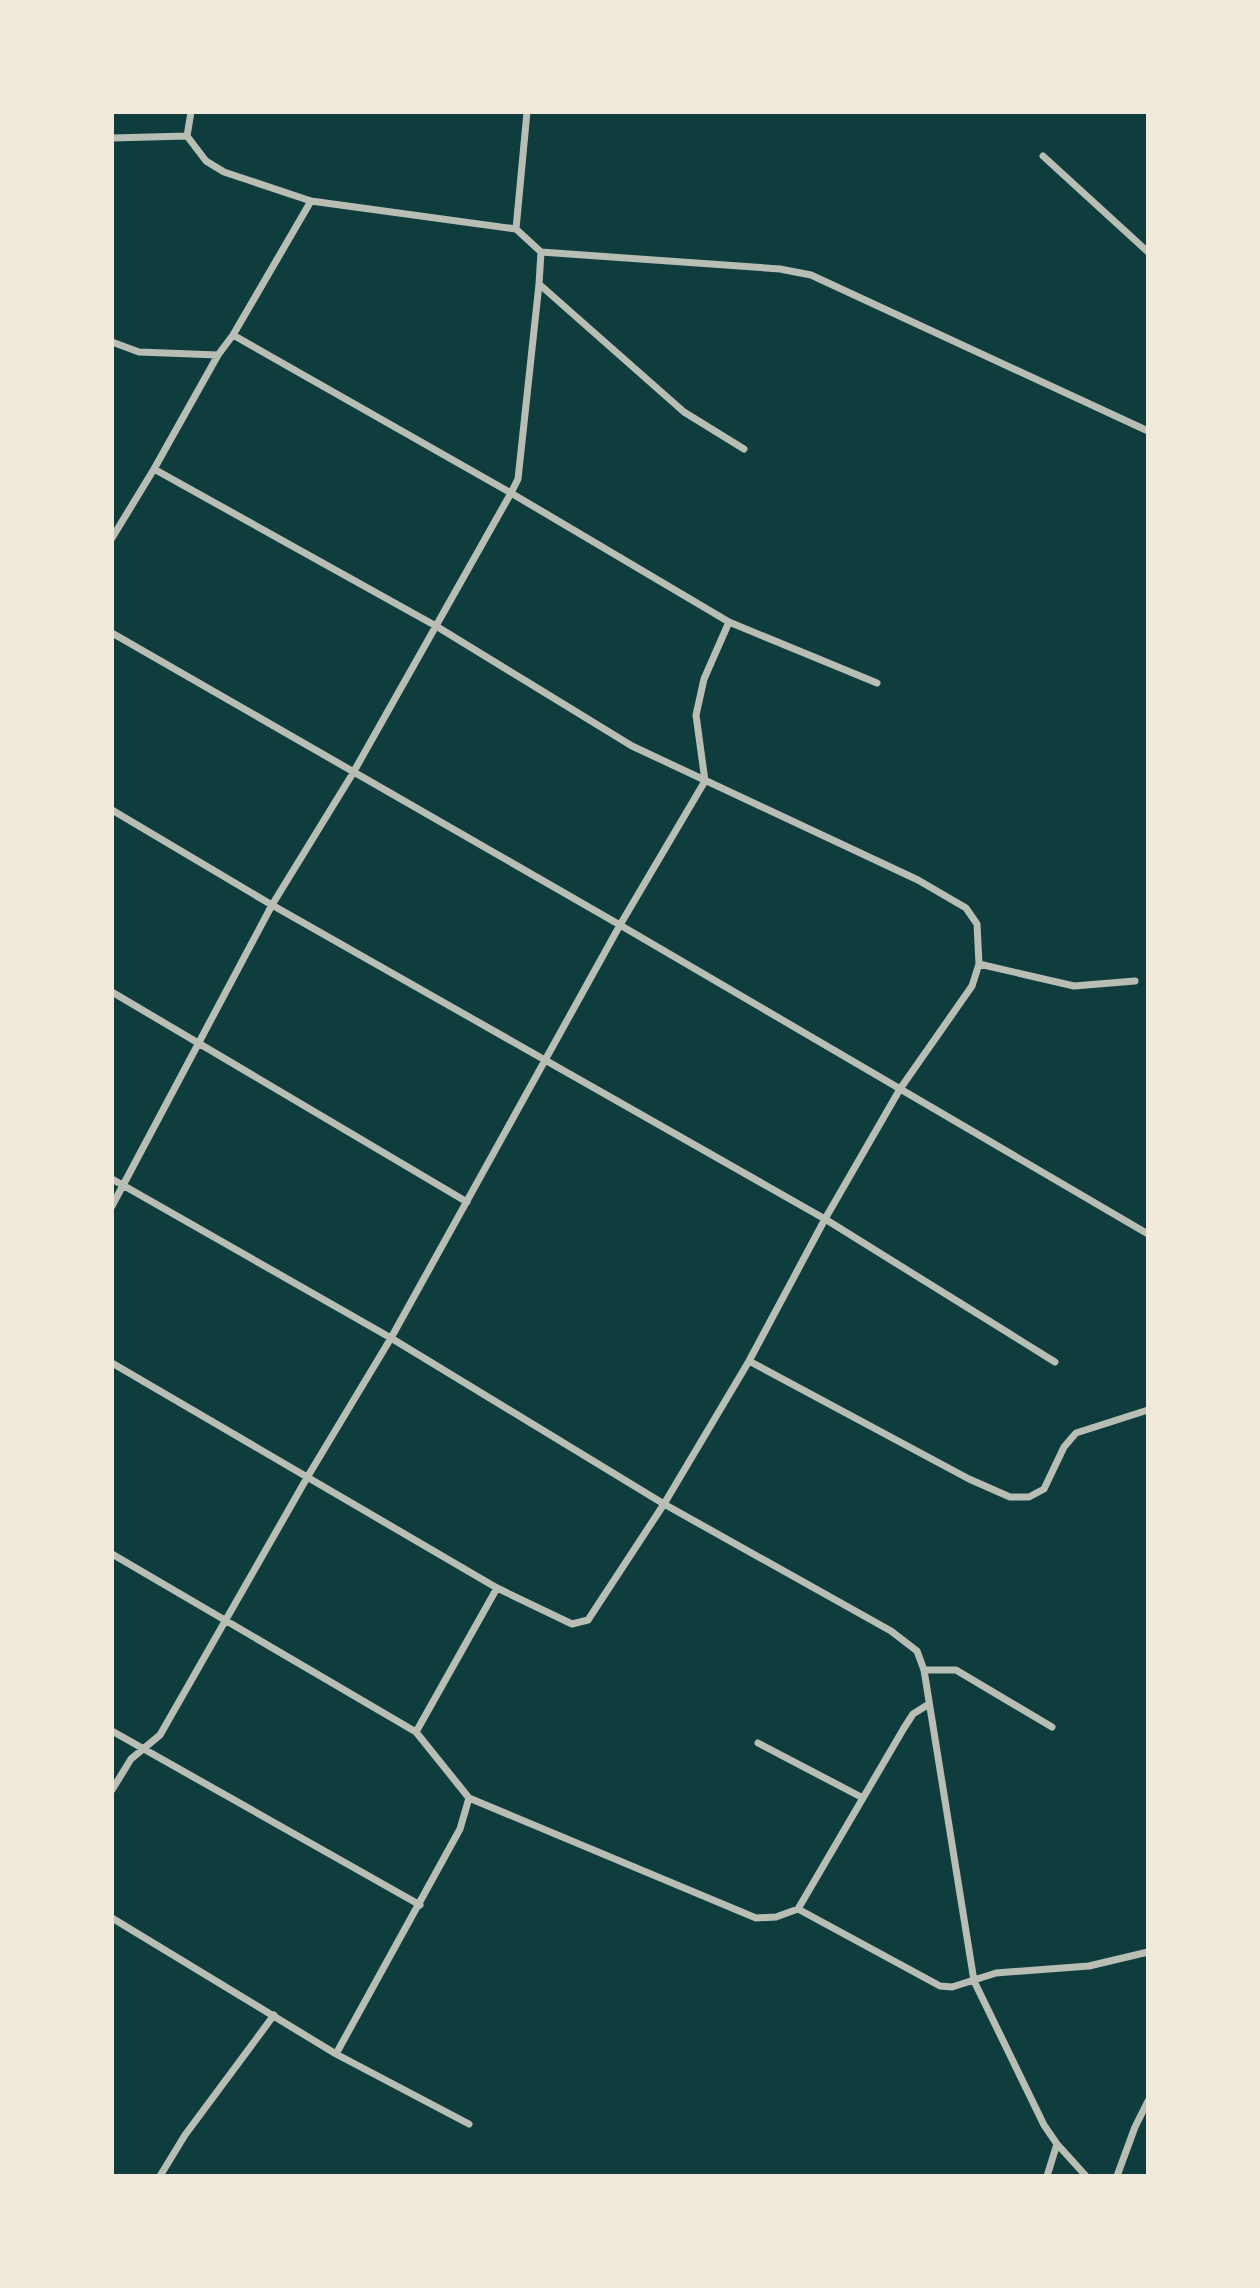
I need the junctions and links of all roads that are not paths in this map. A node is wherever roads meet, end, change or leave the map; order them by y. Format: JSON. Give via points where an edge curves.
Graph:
{"nodes":[{"id":1,"x":191,"y":112,"type":"edge"},
{"id":2,"x":527,"y":112,"type":"edge"},
{"id":3,"x":187,"y":136,"type":"junction"},
{"id":4,"x":112,"y":138,"type":"edge"},
{"id":5,"x":1043,"y":156,"type":"dead end"},
{"id":6,"x":311,"y":201,"type":"junction"},
{"id":7,"x":516,"y":229,"type":"junction"},
{"id":8,"x":541,"y":252,"type":"junction"},
{"id":9,"x":1148,"y":252,"type":"edge"},
{"id":10,"x":539,"y":284,"type":"junction"},
{"id":11,"x":233,"y":335,"type":"junction"},
{"id":12,"x":112,"y":341,"type":"edge"},
{"id":13,"x":218,"y":355,"type":"junction"},
{"id":14,"x":1148,"y":431,"type":"edge"},
{"id":15,"x":744,"y":449,"type":"dead end"},
{"id":16,"x":155,"y":468,"type":"junction"},
{"id":17,"x":511,"y":493,"type":"junction"},
{"id":18,"x":112,"y":538,"type":"edge"},
{"id":19,"x":729,"y":622,"type":"junction"},
{"id":20,"x":436,"y":626,"type":"junction"},
{"id":21,"x":112,"y":633,"type":"edge"},
{"id":22,"x":877,"y":682,"type":"dead end"},
{"id":23,"x":353,"y":773,"type":"junction"},
{"id":24,"x":705,"y":781,"type":"junction"},
{"id":25,"x":112,"y":810,"type":"edge"},
{"id":26,"x":272,"y":905,"type":"junction"},
{"id":27,"x":620,"y":925,"type":"junction"},
{"id":28,"x":979,"y":964,"type":"junction"},
{"id":29,"x":1135,"y":981,"type":"dead end"},
{"id":30,"x":112,"y":992,"type":"edge"},
{"id":31,"x":198,"y":1042,"type":"junction"},
{"id":32,"x":544,"y":1059,"type":"junction"},
{"id":33,"x":900,"y":1089,"type":"junction"},
{"id":34,"x":112,"y":1179,"type":"edge"},
{"id":35,"x":123,"y":1185,"type":"junction"},
{"id":36,"x":467,"y":1202,"type":"junction"},
{"id":37,"x":112,"y":1206,"type":"edge"},
{"id":38,"x":825,"y":1219,"type":"junction"},
{"id":39,"x":1148,"y":1234,"type":"edge"},
{"id":40,"x":391,"y":1338,"type":"junction"},
{"id":41,"x":749,"y":1361,"type":"junction"},
{"id":42,"x":1055,"y":1362,"type":"dead end"},
{"id":43,"x":112,"y":1363,"type":"edge"},
{"id":44,"x":1148,"y":1410,"type":"edge"},
{"id":45,"x":308,"y":1476,"type":"junction"},
{"id":46,"x":664,"y":1504,"type":"junction"},
{"id":47,"x":112,"y":1554,"type":"edge"},
{"id":48,"x":497,"y":1588,"type":"junction"},
{"id":49,"x":225,"y":1622,"type":"junction"},
{"id":50,"x":924,"y":1670,"type":"junction"},
{"id":51,"x":929,"y":1704,"type":"junction"},
{"id":52,"x":1052,"y":1727,"type":"dead end"},
{"id":53,"x":112,"y":1731,"type":"edge"},
{"id":54,"x":416,"y":1732,"type":"junction"},
{"id":55,"x":758,"y":1743,"type":"dead end"},
{"id":56,"x":144,"y":1749,"type":"junction"},
{"id":57,"x":112,"y":1790,"type":"edge"},
{"id":58,"x":469,"y":1798,"type":"junction"},
{"id":59,"x":863,"y":1798,"type":"junction"},
{"id":60,"x":420,"y":1905,"type":"junction"},
{"id":61,"x":798,"y":1909,"type":"junction"},
{"id":62,"x":112,"y":1918,"type":"edge"},
{"id":63,"x":1148,"y":1952,"type":"edge"},
{"id":64,"x":974,"y":1981,"type":"junction"},
{"id":65,"x":274,"y":2015,"type":"junction"},
{"id":66,"x":336,"y":2054,"type":"junction"},
{"id":67,"x":1148,"y":2101,"type":"edge"},
{"id":68,"x":469,"y":2124,"type":"dead end"},
{"id":69,"x":1057,"y":2144,"type":"junction"},
{"id":70,"x":160,"y":2176,"type":"edge"},
{"id":71,"x":1047,"y":2176,"type":"edge"},
{"id":72,"x":1086,"y":2176,"type":"edge"},
{"id":73,"x":1117,"y":2176,"type":"edge"}],
"edges":[{"from":1,"to":3,"type":"street"},
{"from":2,"to":7,"type":"street"},
{"from":3,"to":4,"type":"street"},
{"from":3,"to":6,"type":"street","via":[[206,161],[224,172]]},
{"from":5,"to":9,"type":"street"},
{"from":6,"to":7,"type":"street"},
{"from":6,"to":11,"type":"street"},
{"from":7,"to":8,"type":"street"},
{"from":8,"to":10,"type":"street"},
{"from":8,"to":14,"type":"street","via":[[811,275]]},
{"from":10,"to":15,"type":"street","via":[[684,412]]},
{"from":10,"to":17,"type":"street","via":[[518,479]]},
{"from":11,"to":13,"type":"street"},
{"from":11,"to":17,"type":"street"},
{"from":12,"to":13,"type":"street","via":[[139,352]]},
{"from":13,"to":16,"type":"street"},
{"from":16,"to":18,"type":"street"},
{"from":16,"to":20,"type":"street"},
{"from":17,"to":19,"type":"street"},
{"from":17,"to":20,"type":"street"},
{"from":19,"to":22,"type":"street"},
{"from":19,"to":24,"type":"street","via":[[704,679],[696,715]]},
{"from":20,"to":23,"type":"street"},
{"from":20,"to":24,"type":"street","via":[[632,746]]},
{"from":21,"to":23,"type":"street"},
{"from":23,"to":26,"type":"street"},
{"from":23,"to":27,"type":"street"},
{"from":24,"to":27,"type":"street"},
{"from":24,"to":28,"type":"street","via":[[918,880],[966,908],[977,924]]},
{"from":25,"to":26,"type":"street"},
{"from":26,"to":31,"type":"street"},
{"from":26,"to":32,"type":"street"},
{"from":27,"to":32,"type":"street"},
{"from":27,"to":33,"type":"street"},
{"from":28,"to":29,"type":"street","via":[[1074,986]]},
{"from":28,"to":33,"type":"street","via":[[972,986]]},
{"from":30,"to":31,"type":"street"},
{"from":31,"to":35,"type":"street"},
{"from":31,"to":36,"type":"street"},
{"from":32,"to":36,"type":"street"},
{"from":32,"to":38,"type":"street"},
{"from":33,"to":38,"type":"street"},
{"from":33,"to":39,"type":"street"},
{"from":34,"to":35,"type":"street"},
{"from":35,"to":37,"type":"street"},
{"from":35,"to":40,"type":"street"},
{"from":36,"to":40,"type":"street"},
{"from":38,"to":41,"type":"street"},
{"from":38,"to":42,"type":"street"},
{"from":40,"to":45,"type":"street"},
{"from":40,"to":46,"type":"street"},
{"from":41,"to":44,"type":"street","via":[[1010,1497],[1030,1497],[1044,1489],[1076,1433]]},
{"from":41,"to":46,"type":"street"},
{"from":43,"to":45,"type":"street"},
{"from":45,"to":48,"type":"street"},
{"from":45,"to":49,"type":"street"},
{"from":46,"to":48,"type":"street","via":[[588,1620],[572,1624]]},
{"from":46,"to":50,"type":"street","via":[[891,1631],[917,1651]]},
{"from":47,"to":49,"type":"street"},
{"from":48,"to":54,"type":"street"},
{"from":49,"to":54,"type":"street"},
{"from":49,"to":56,"type":"street","via":[[160,1735]]},
{"from":50,"to":51,"type":"street"},
{"from":50,"to":52,"type":"street","via":[[956,1670]]},
{"from":51,"to":59,"type":"street","via":[[913,1714]]},
{"from":51,"to":64,"type":"street"},
{"from":53,"to":56,"type":"street"},
{"from":54,"to":58,"type":"street"},
{"from":55,"to":59,"type":"street"},
{"from":56,"to":57,"type":"street","via":[[131,1759]]},
{"from":56,"to":60,"type":"street"},
{"from":58,"to":60,"type":"street","via":[[460,1829]]},
{"from":58,"to":61,"type":"street","via":[[756,1918]]},
{"from":59,"to":61,"type":"street"},
{"from":60,"to":66,"type":"street"},
{"from":61,"to":64,"type":"street","via":[[940,1986]]},
{"from":62,"to":65,"type":"street"},
{"from":63,"to":64,"type":"street","via":[[1089,1966],[996,1973]]},
{"from":64,"to":69,"type":"street"},
{"from":65,"to":66,"type":"street"},
{"from":65,"to":70,"type":"street"},
{"from":66,"to":68,"type":"street"},
{"from":67,"to":73,"type":"street"},
{"from":69,"to":71,"type":"street"},
{"from":69,"to":72,"type":"street"}]}
